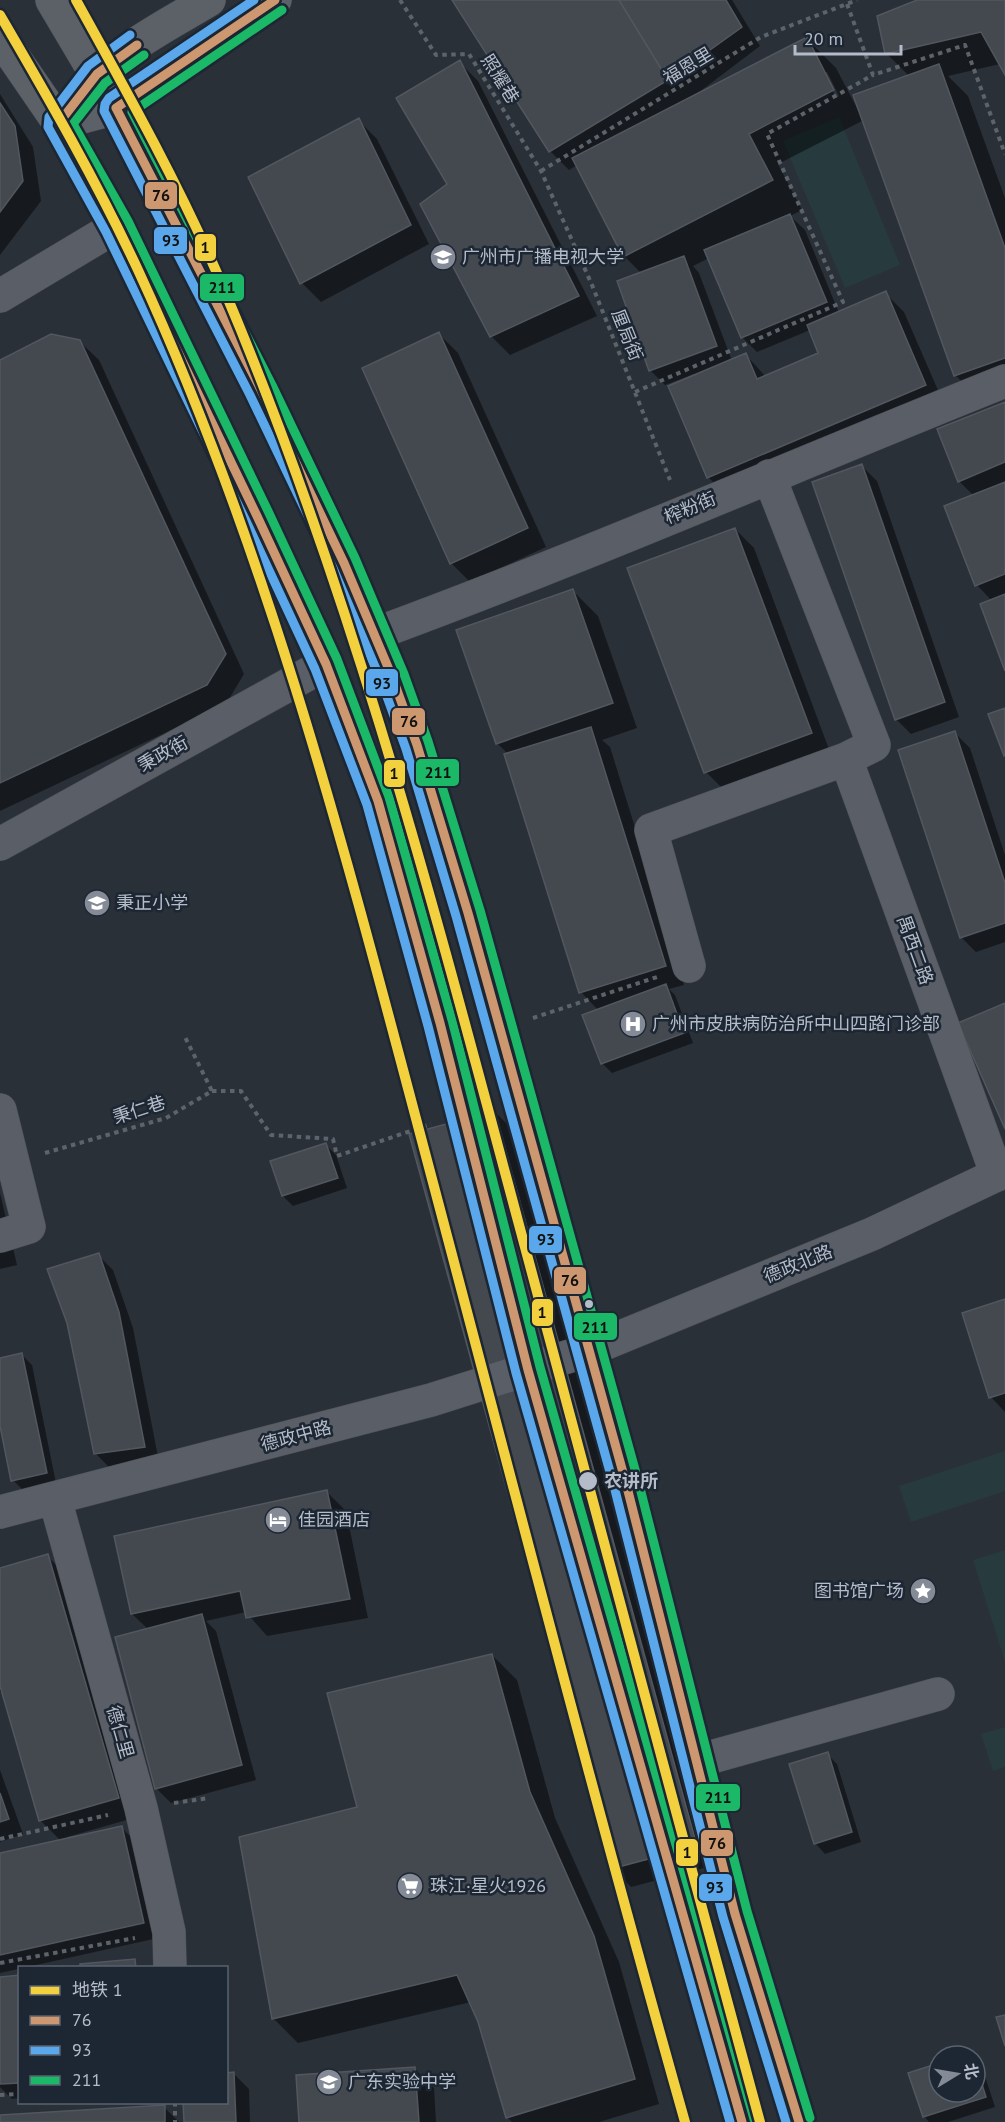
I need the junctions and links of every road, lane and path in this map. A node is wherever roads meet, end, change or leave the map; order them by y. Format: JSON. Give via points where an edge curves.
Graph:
{"nodes":[{"id":1,"x":52,"y":0,"type":"edge"},
{"id":2,"x":209,"y":0,"type":"edge"},
{"id":3,"x":275,"y":0,"type":"edge"},
{"id":4,"x":400,"y":0,"type":"edge"},
{"id":5,"x":857,"y":0,"type":"edge"},
{"id":6,"x":847,"y":4,"type":"junction"},
{"id":7,"x":0,"y":37,"type":"edge"},
{"id":8,"x":97,"y":74,"type":"junction"},
{"id":9,"x":873,"y":75,"type":"junction"},
{"id":10,"x":116,"y":108,"type":"junction"},
{"id":11,"x":59,"y":123,"type":"junction"},
{"id":12,"x":1003,"y":143,"type":"edge"},
{"id":13,"x":1005,"y":154,"type":"edge"},
{"id":14,"x":541,"y":171,"type":"junction"},
{"id":15,"x":117,"y":226,"type":"junction"},
{"id":16,"x":0,"y":296,"type":"edge"},
{"id":17,"x":1005,"y":381,"type":"edge"},
{"id":18,"x":635,"y":392,"type":"junction"},
{"id":19,"x":769,"y":476,"type":"junction"},
{"id":20,"x":683,"y":511,"type":"junction"},
{"id":21,"x":375,"y":634,"type":"junction"},
{"id":22,"x":326,"y":664,"type":"junction"},
{"id":23,"x":846,"y":759,"type":"junction"},
{"id":24,"x":0,"y":844,"type":"edge"},
{"id":25,"x":689,"y":966,"type":"joint"},
{"id":26,"x":525,"y":1021,"type":"dead end"},
{"id":27,"x":185,"y":1037,"type":"dead end"},
{"id":28,"x":212,"y":1091,"type":"junction"},
{"id":29,"x":0,"y":1110,"type":"edge"},
{"id":30,"x":462,"y":1114,"type":"junction"},
{"id":31,"x":12,"y":1162,"type":"junction"},
{"id":32,"x":1001,"y":1173,"type":"edge"},
{"id":33,"x":14,"y":1232,"type":"edge"},
{"id":34,"x":589,"y":1350,"type":"junction"},
{"id":35,"x":528,"y":1370,"type":"junction"},
{"id":36,"x":55,"y":1499,"type":"junction"},
{"id":37,"x":0,"y":1512,"type":"edge"},
{"id":38,"x":938,"y":1694,"type":"dead end"},
{"id":39,"x":697,"y":1761,"type":"junction"},
{"id":40,"x":141,"y":1808,"type":"junction"},
{"id":41,"x":0,"y":1839,"type":"edge"},
{"id":42,"x":169,"y":1932,"type":"junction"},
{"id":43,"x":0,"y":1963,"type":"edge"},
{"id":44,"x":170,"y":1966,"type":"edge"},
{"id":45,"x":18,"y":2094,"type":"edge"},
{"id":46,"x":0,"y":2095,"type":"edge"},
{"id":47,"x":175,"y":2104,"type":"edge"},
{"id":48,"x":175,"y":2122,"type":"edge"},
{"id":49,"x":742,"y":2122,"type":"edge"},
{"id":50,"x":799,"y":2122,"type":"edge"}],
"edges":[{"from":1,"to":8,"type":"main road"},
{"from":2,"to":8,"type":"main road"},
{"from":3,"to":10,"type":"main road"},
{"from":4,"to":14,"type":"path","name":"照耀巷","via":[[436,55],[469,54]]},
{"from":5,"to":6,"type":"path","name":"福恩里"},
{"from":6,"to":9,"type":"path"},
{"from":6,"to":14,"type":"path","name":"福恩里","via":[[761,37]]},
{"from":7,"to":11,"type":"main road"},
{"from":8,"to":10,"type":"main road"},
{"from":8,"to":11,"type":"main road"},
{"from":9,"to":12,"type":"path","via":[[964,45]]},
{"from":9,"to":18,"type":"path","via":[[767,134],[843,302]]},
{"from":10,"to":11,"type":"main road"},
{"from":10,"to":21,"type":"main road","via":[[261,390]]},
{"from":11,"to":15,"type":"main road"},
{"from":12,"to":13,"type":"path"},
{"from":14,"to":18,"type":"path","name":"厘局街"},
{"from":15,"to":16,"type":"street"},
{"from":15,"to":22,"type":"main road"},
{"from":17,"to":19,"type":"street","name":"榨粉街"},
{"from":18,"to":20,"type":"path","name":"厘局街"},
{"from":19,"to":20,"type":"street","name":"榨粉街"},
{"from":19,"to":23,"type":"street","via":[[874,745]]},
{"from":20,"to":21,"type":"street","name":"榨粉街","via":[[580,556]]},
{"from":21,"to":34,"type":"main road","via":[[445,833]]},
{"from":22,"to":24,"type":"street","name":"秉政街"},
{"from":22,"to":30,"type":"main road","via":[[378,801]]},
{"from":23,"to":25,"type":"street","via":[[651,830]]},
{"from":23,"to":32,"type":"street","name":"禺西二路"},
{"from":25,"to":26,"type":"path"},
{"from":27,"to":28,"type":"path"},
{"from":28,"to":30,"type":"path","via":[[241,1090],[271,1135],[333,1139],[337,1156]]},
{"from":28,"to":31,"type":"path","name":"秉仁巷","via":[[166,1118]]},
{"from":29,"to":31,"type":"street"},
{"from":30,"to":35,"type":"main road"},
{"from":31,"to":33,"type":"street"},
{"from":32,"to":34,"type":"street","name":"德政北路","via":[[872,1234]]},
{"from":34,"to":35,"type":"street","name":"德政中路"},
{"from":34,"to":39,"type":"main road"},
{"from":35,"to":36,"type":"street","name":"德政中路","via":[[431,1400]]},
{"from":35,"to":49,"type":"main road"},
{"from":36,"to":37,"type":"street","name":"德政中路"},
{"from":36,"to":40,"type":"street","name":"德仁里"},
{"from":38,"to":39,"type":"street"},
{"from":39,"to":50,"type":"main road","via":[[735,1914]]},
{"from":40,"to":41,"type":"path"},
{"from":40,"to":42,"type":"street","name":"德仁里"},
{"from":42,"to":43,"type":"path"},
{"from":42,"to":44,"type":"street","name":"德仁里"},
{"from":45,"to":46,"type":"path"},
{"from":47,"to":48,"type":"path"}]}
